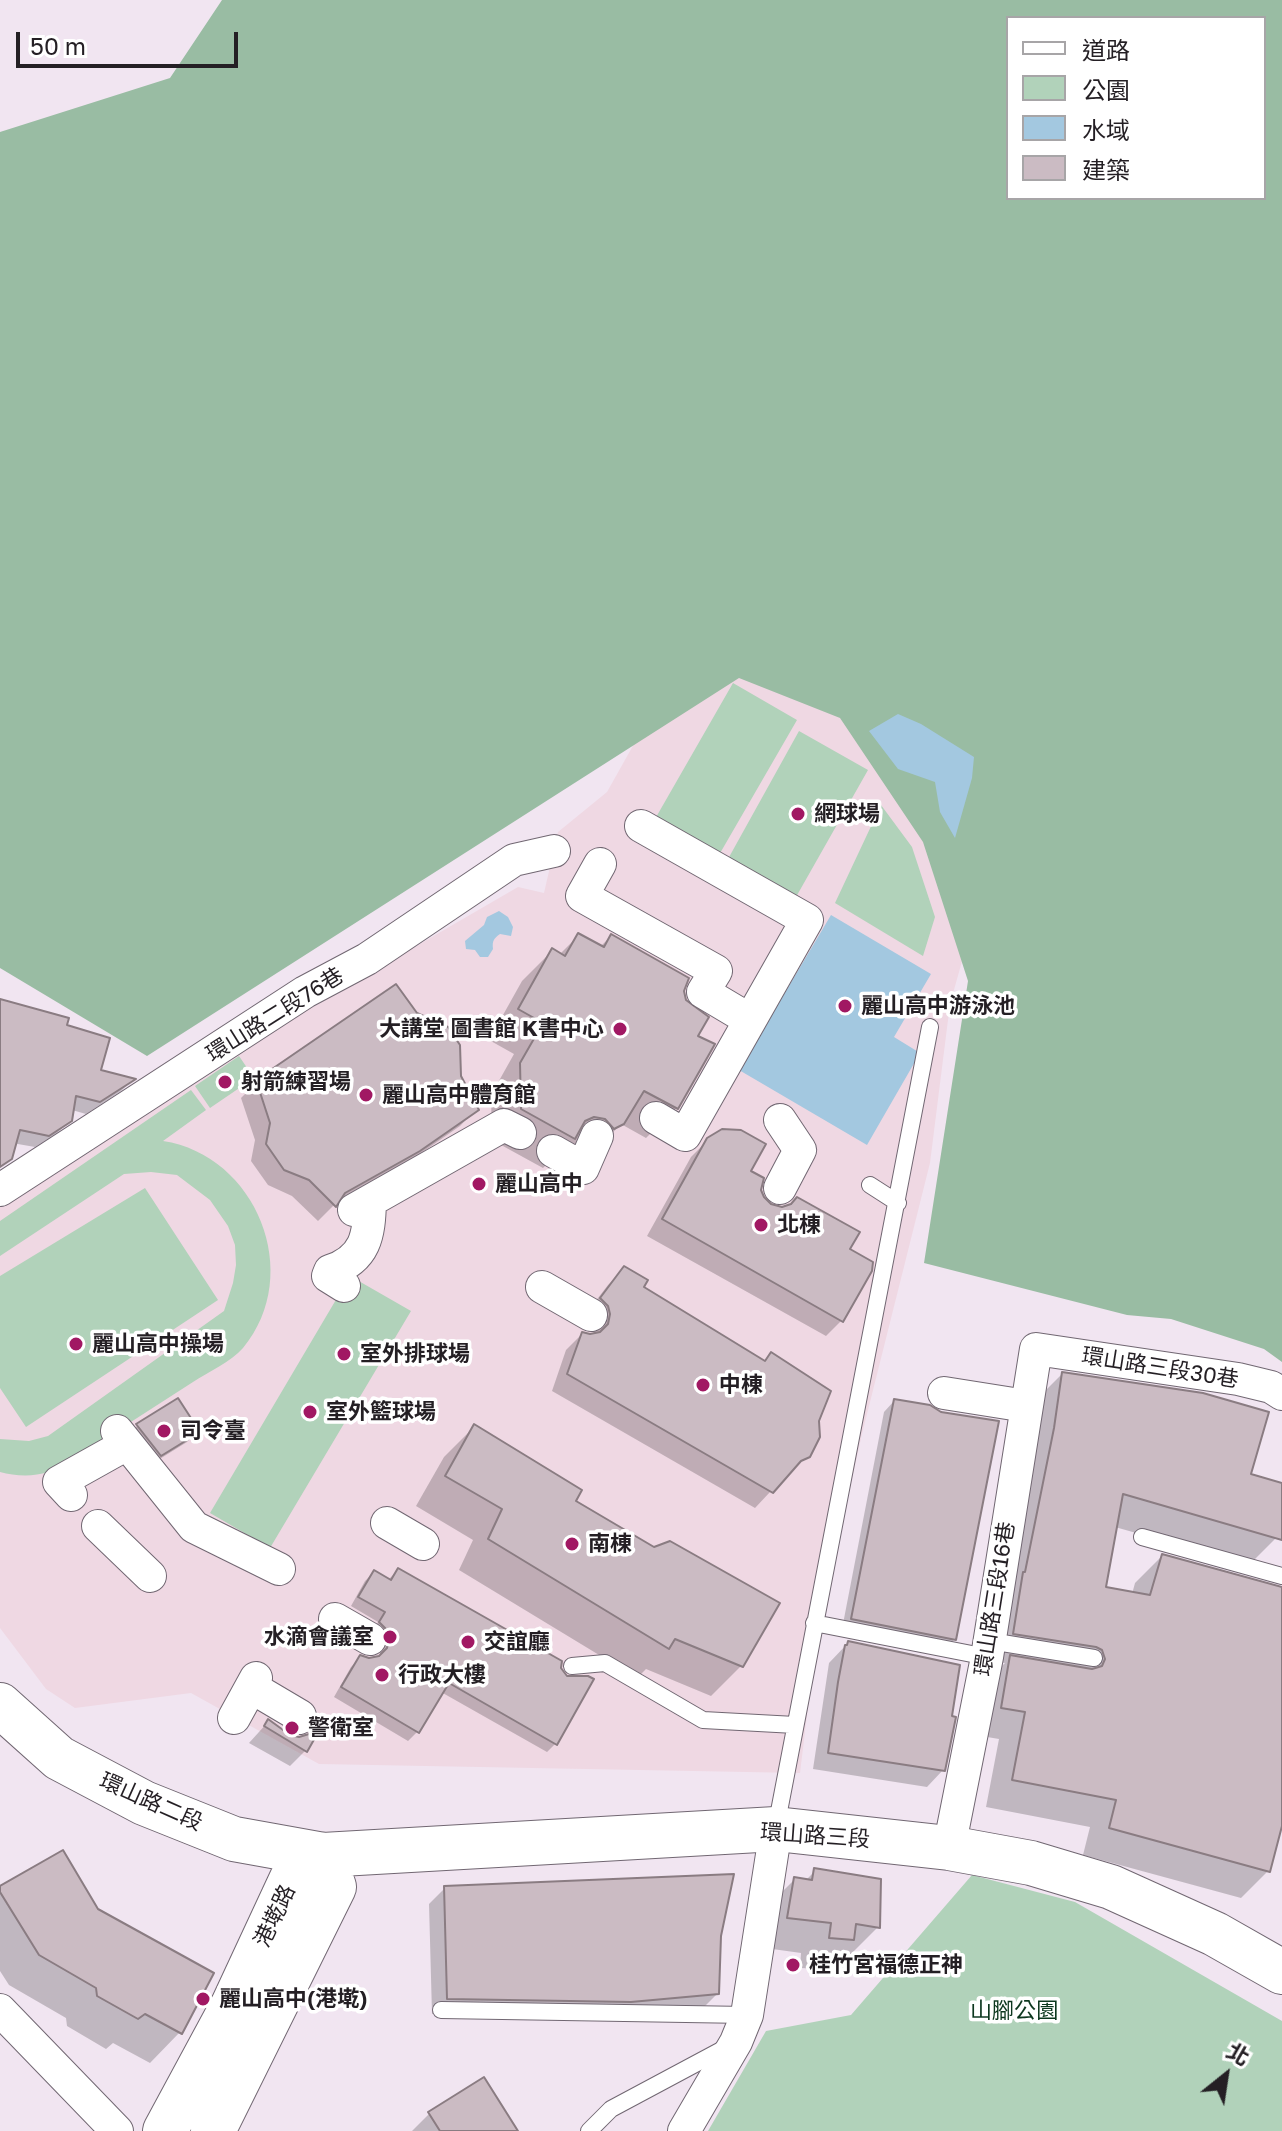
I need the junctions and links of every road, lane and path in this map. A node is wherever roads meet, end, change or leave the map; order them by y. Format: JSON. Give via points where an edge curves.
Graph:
{"nodes":[{"id":1,"x":641,"y":826,"type":"dead end"},
{"id":2,"x":554,"y":851,"type":"dead end"},
{"id":3,"x":600,"y":864,"type":"dead end"},
{"id":4,"x":750,"y":1020,"type":"junction"},
{"id":5,"x":930,"y":1027,"type":"dead end"},
{"id":6,"x":656,"y":1118,"type":"dead end"},
{"id":7,"x":780,"y":1120,"type":"dead end"},
{"id":8,"x":520,"y":1133,"type":"dead end"},
{"id":9,"x":597,"y":1136,"type":"dead end"},
{"id":10,"x":553,"y":1151,"type":"dead end"},
{"id":11,"x":870,"y":1185,"type":"dead end"},
{"id":12,"x":780,"y":1188,"type":"dead end"},
{"id":13,"x":0,"y":1190,"type":"edge"},
{"id":14,"x":898,"y":1203,"type":"junction"},
{"id":15,"x":344,"y":1286,"type":"dead end"},
{"id":16,"x":542,"y":1287,"type":"dead end"},
{"id":17,"x":591,"y":1315,"type":"dead end"},
{"id":18,"x":1036,"y":1349,"type":"joint"},
{"id":19,"x":944,"y":1393,"type":"dead end"},
{"id":20,"x":1282,"y":1394,"type":"edge"},
{"id":21,"x":1026,"y":1406,"type":"junction"},
{"id":22,"x":71,"y":1495,"type":"dead end"},
{"id":23,"x":387,"y":1523,"type":"dead end"},
{"id":24,"x":98,"y":1526,"type":"dead end"},
{"id":25,"x":1142,"y":1537,"type":"dead end"},
{"id":26,"x":423,"y":1544,"type":"dead end"},
{"id":27,"x":279,"y":1569,"type":"dead end"},
{"id":28,"x":150,"y":1576,"type":"dead end"},
{"id":29,"x":1282,"y":1576,"type":"edge"},
{"id":30,"x":335,"y":1619,"type":"dead end"},
{"id":31,"x":814,"y":1623,"type":"junction"},
{"id":32,"x":370,"y":1639,"type":"dead end"},
{"id":33,"x":988,"y":1649,"type":"junction"},
{"id":34,"x":1094,"y":1658,"type":"dead end"},
{"id":35,"x":572,"y":1666,"type":"dead end"},
{"id":36,"x":0,"y":1705,"type":"edge"},
{"id":37,"x":234,"y":1718,"type":"dead end"},
{"id":38,"x":299,"y":1718,"type":"dead end"},
{"id":39,"x":795,"y":1725,"type":"junction"},
{"id":40,"x":776,"y":1829,"type":"junction"},
{"id":41,"x":949,"y":1848,"type":"junction"},
{"id":42,"x":323,"y":1855,"type":"junction"},
{"id":43,"x":1280,"y":1961,"type":"edge"},
{"id":44,"x":0,"y":2010,"type":"edge"},
{"id":45,"x":441,"y":2010,"type":"dead end"},
{"id":46,"x":742,"y":2029,"type":"junction"},
{"id":47,"x":117,"y":2131,"type":"edge"},
{"id":48,"x":165,"y":2131,"type":"edge"},
{"id":49,"x":213,"y":2131,"type":"edge"},
{"id":50,"x":589,"y":2131,"type":"edge"},
{"id":51,"x":684,"y":2131,"type":"edge"}],
"edges":[{"from":1,"to":4,"type":"street","via":[[807,920]]},
{"from":2,"to":13,"type":"street","name":"環山路二段76巷","via":[[514,860]]},
{"from":3,"to":4,"type":"street","via":[[582,896],[716,971],[703,992]]},
{"from":4,"to":6,"type":"street","via":[[685,1135]]},
{"from":5,"to":14,"type":"lane"},
{"from":7,"to":12,"type":"street","via":[[800,1150]]},
{"from":8,"to":15,"type":"street","via":[[504,1125],[362,1206],[369,1234],[346,1265],[328,1276]]},
{"from":9,"to":10,"type":"street","via":[[583,1168]]},
{"from":11,"to":14,"type":"lane"},
{"from":14,"to":31,"type":"lane"},
{"from":16,"to":17,"type":"street"},
{"from":18,"to":20,"type":"street","name":"環山路三段30巷","via":[[1238,1379]]},
{"from":18,"to":21,"type":"street","name":"環山路三段16巷"},
{"from":19,"to":21,"type":"street"},
{"from":21,"to":33,"type":"street","name":"環山路三段16巷"},
{"from":22,"to":27,"type":"street","via":[[59,1482],[122,1438],[194,1527]]},
{"from":23,"to":26,"type":"street"},
{"from":24,"to":28,"type":"street"},
{"from":25,"to":29,"type":"lane"},
{"from":30,"to":32,"type":"street"},
{"from":31,"to":33,"type":"lane"},
{"from":31,"to":39,"type":"lane"},
{"from":33,"to":34,"type":"lane"},
{"from":33,"to":41,"type":"street","name":"環山路三段16巷"},
{"from":35,"to":39,"type":"lane","via":[[605,1663],[703,1720]]},
{"from":36,"to":42,"type":"street","name":"環山路二段","via":[[59,1758],[144,1803],[234,1839]]},
{"from":37,"to":38,"type":"street","via":[[254,1683]]},
{"from":39,"to":40,"type":"lane"},
{"from":40,"to":41,"type":"street","name":"環山路三段"},
{"from":40,"to":42,"type":"street","name":"環山路三段"},
{"from":40,"to":46,"type":"street"},
{"from":41,"to":43,"type":"street","name":"環山路三段","via":[[1031,1863],[1111,1887]]},
{"from":42,"to":48,"type":"street","name":"港墘路","via":[[293,1876],[233,2005]]},
{"from":42,"to":49,"type":"street","name":"港墘路","via":[[334,1887]]},
{"from":44,"to":47,"type":"street"},
{"from":45,"to":46,"type":"lane"},
{"from":46,"to":50,"type":"lane","via":[[611,2109]]},
{"from":46,"to":51,"type":"street"}]}
